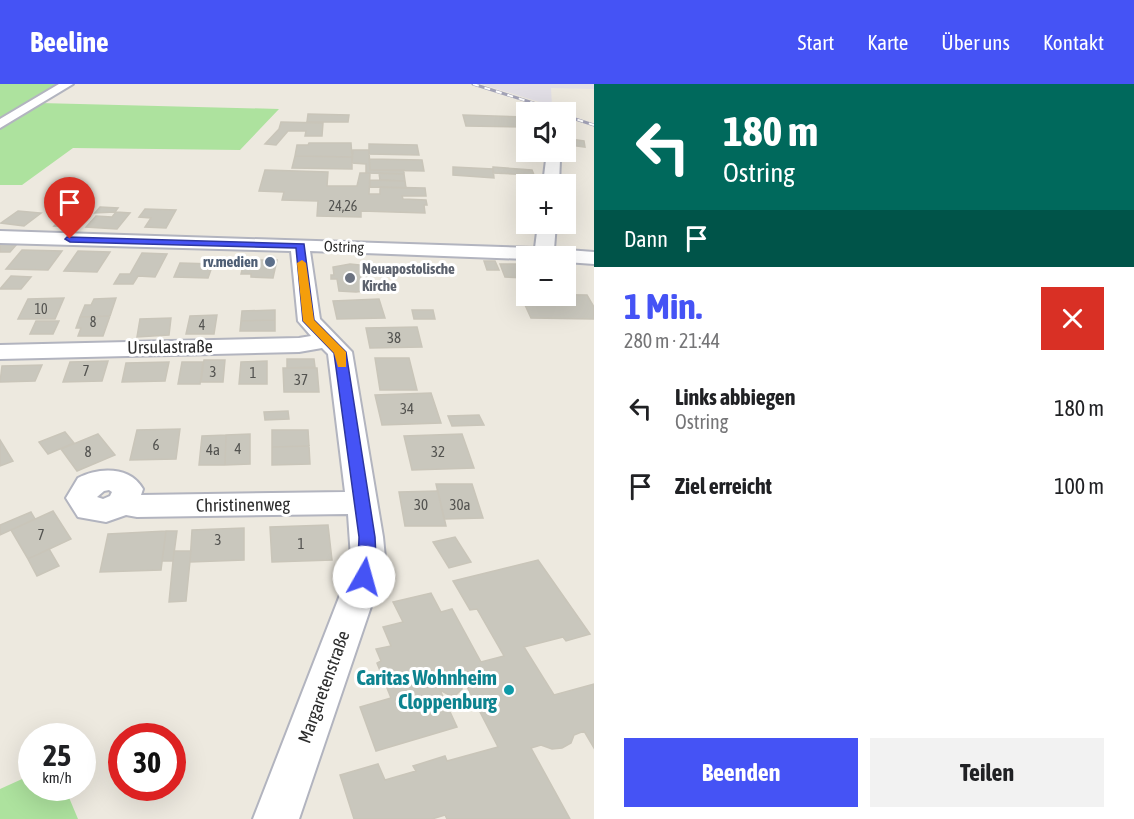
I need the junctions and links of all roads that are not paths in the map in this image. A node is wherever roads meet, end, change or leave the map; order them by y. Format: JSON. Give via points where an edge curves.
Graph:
{"nodes":[{"id":1,"x":67,"y":84,"type":"edge"},
{"id":2,"x":0,"y":124,"type":"edge"},
{"id":3,"x":0,"y":237,"type":"edge"},
{"id":4,"x":300,"y":246,"type":"junction"},
{"id":5,"x":516,"y":253,"type":"edge"},
{"id":6,"x":576,"y":257,"type":"edge"},
{"id":7,"x":594,"y":258,"type":"edge"},
{"id":8,"x":326,"y":340,"type":"junction"},
{"id":9,"x":5,"y":346,"type":"edge"},
{"id":10,"x":123,"y":503,"type":"dead end"},
{"id":11,"x":363,"y":503,"type":"junction"},
{"id":12,"x":276,"y":819,"type":"edge"}],
"edges":[{"from":1,"to":2,"type":"street"},
{"from":3,"to":4,"type":"street","name":"Ostring"},
{"from":4,"to":5,"type":"street","name":"Ostring"},
{"from":4,"to":8,"type":"street","name":"Margaretenstraße","via":[[309,321]]},
{"from":6,"to":7,"type":"street","name":"Ostring"},
{"from":8,"to":9,"type":"street","name":"Ursulastraße","via":[[299,345]]},
{"from":8,"to":11,"type":"street","name":"Margaretenstraße","via":[[340,352]]},
{"from":10,"to":11,"type":"street","name":"Christinenweg"},
{"from":11,"to":12,"type":"street","name":"Margaretenstraße","via":[[368,558],[364,577]]}]}
